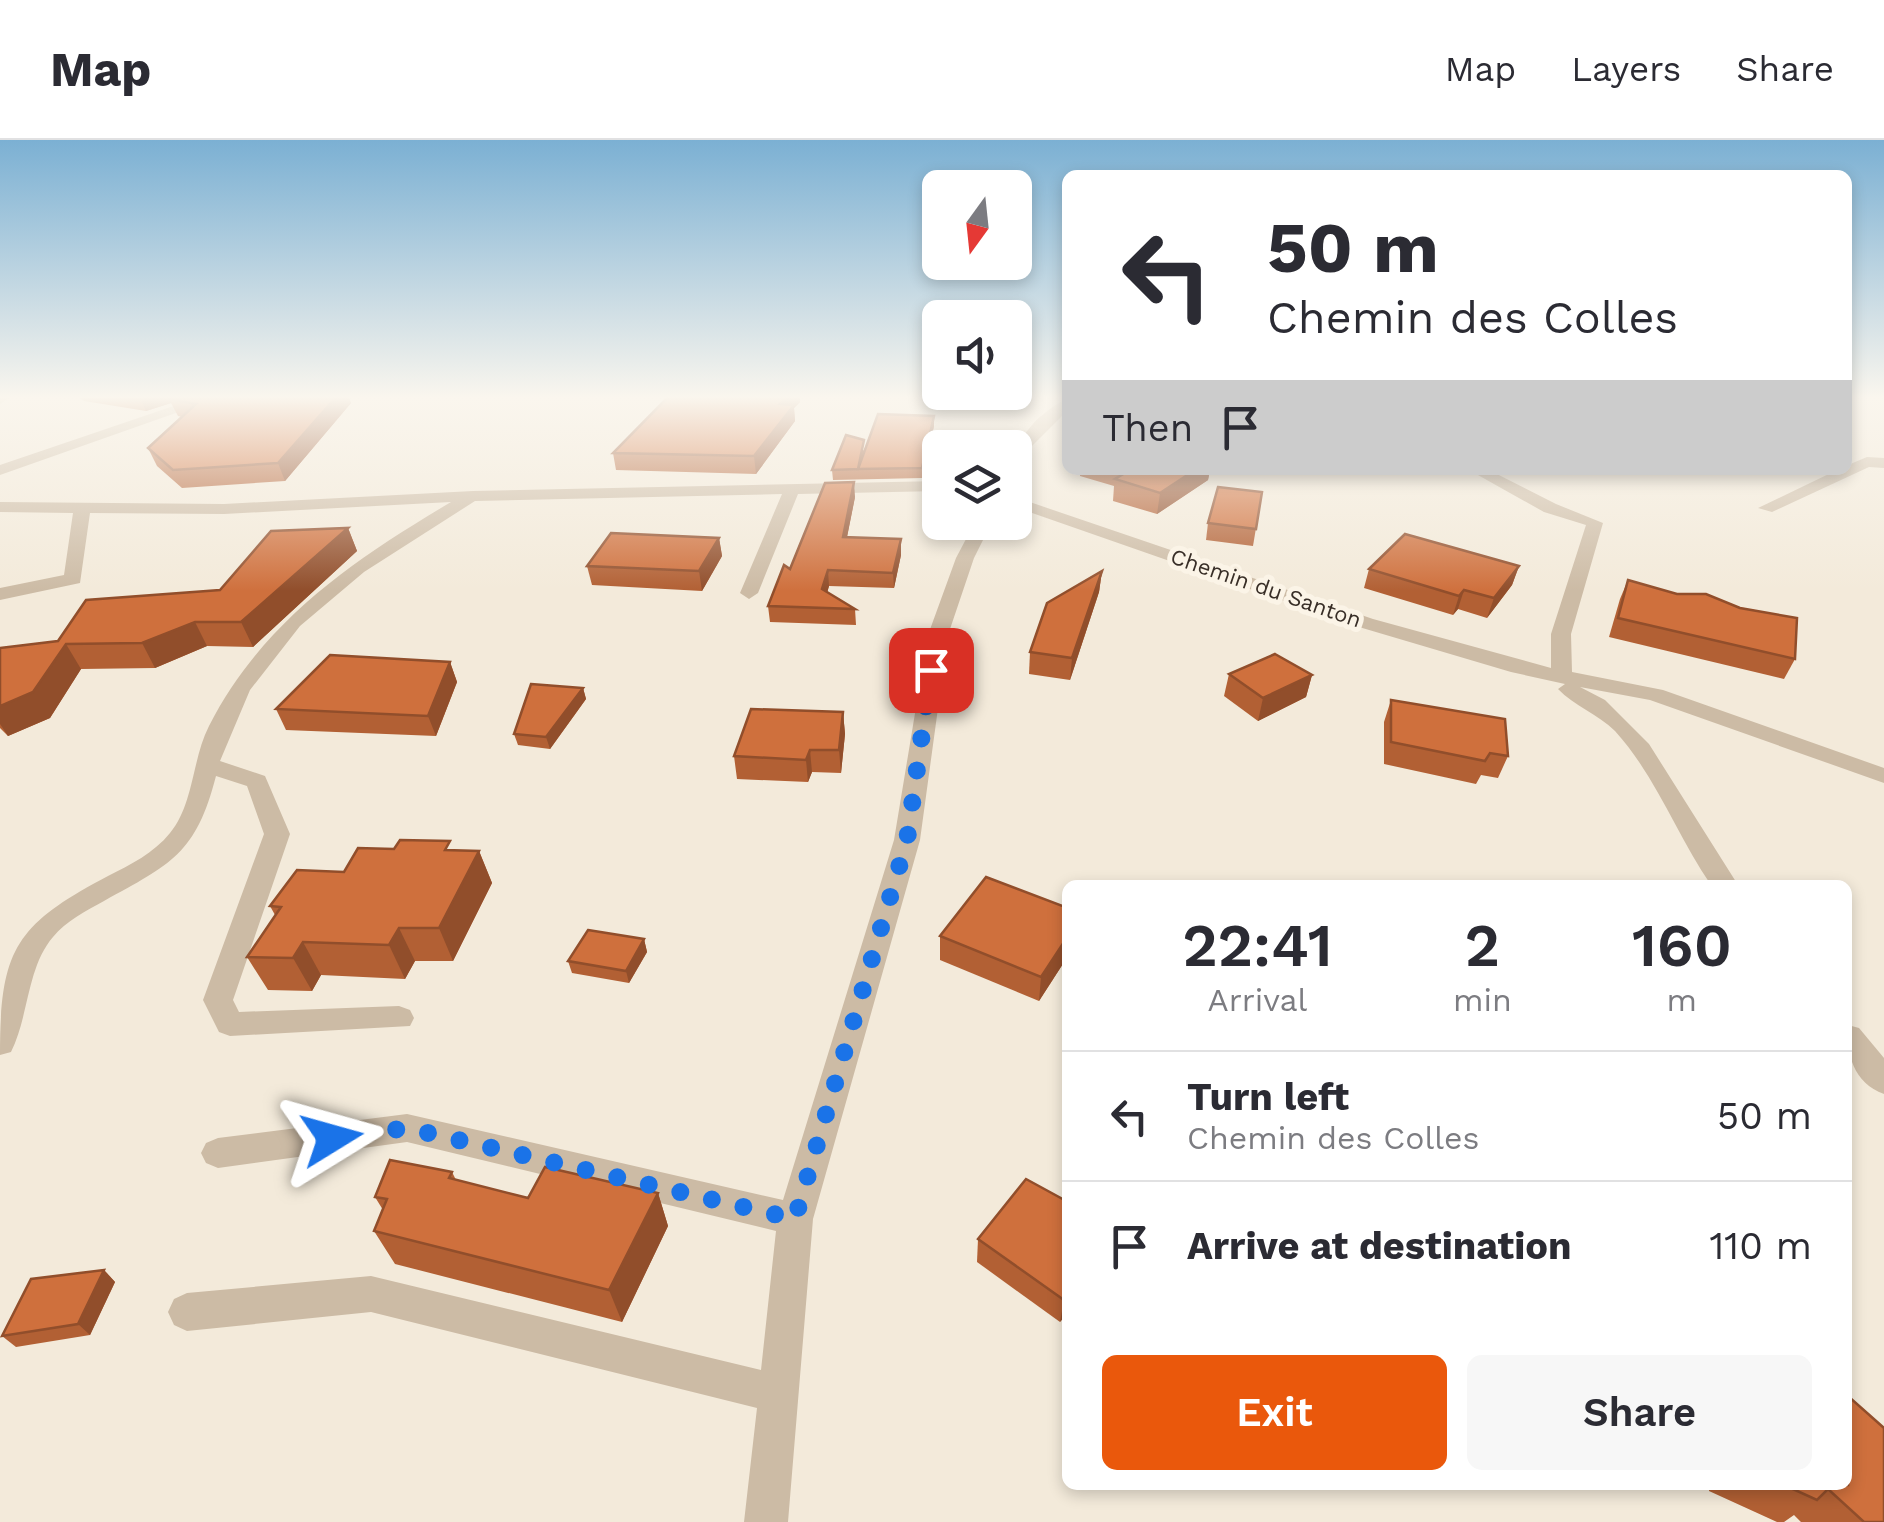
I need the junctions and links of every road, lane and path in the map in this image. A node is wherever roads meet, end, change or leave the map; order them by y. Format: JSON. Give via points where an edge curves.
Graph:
{"nodes":[{"id":1,"x":25,"y":461,"type":"edge"},
{"id":2,"x":1884,"y":463,"type":"edge"},
{"id":3,"x":1852,"y":469,"type":"edge"},
{"id":4,"x":0,"y":470,"type":"edge"},
{"id":5,"x":1487,"y":475,"type":"edge"},
{"id":6,"x":1838,"y":475,"type":"edge"},
{"id":7,"x":922,"y":486,"type":"edge"},
{"id":8,"x":793,"y":487,"type":"junction"},
{"id":9,"x":473,"y":496,"type":"junction"},
{"id":10,"x":0,"y":507,"type":"edge"},
{"id":11,"x":1032,"y":508,"type":"edge"},
{"id":12,"x":1766,"y":508,"type":"dead end"},
{"id":13,"x":82,"y":509,"type":"junction"},
{"id":14,"x":974,"y":540,"type":"edge"},
{"id":15,"x":749,"y":593,"type":"dead end"},
{"id":16,"x":0,"y":594,"type":"edge"},
{"id":17,"x":1518,"y":668,"type":"junction"},
{"id":18,"x":1562,"y":677,"type":"junction"},
{"id":19,"x":206,"y":765,"type":"junction"},
{"id":20,"x":1884,"y":776,"type":"edge"},
{"id":21,"x":1723,"y":880,"type":"edge"},
{"id":22,"x":400,"y":1018,"type":"dead end"},
{"id":23,"x":1852,"y":1042,"type":"edge"},
{"id":24,"x":0,"y":1043,"type":"edge"},
{"id":25,"x":1884,"y":1082,"type":"edge"},
{"id":26,"x":218,"y":1153,"type":"dead end"},
{"id":27,"x":795,"y":1219,"type":"junction"},
{"id":28,"x":187,"y":1312,"type":"dead end"},
{"id":29,"x":776,"y":1392,"type":"junction"},
{"id":30,"x":766,"y":1522,"type":"edge"}],
"edges":[{"from":1,"to":4,"type":"street"},
{"from":2,"to":3,"type":"street"},
{"from":5,"to":18,"type":"street","via":[[1595,523],[1561,634]]},
{"from":6,"to":12,"type":"street"},
{"from":7,"to":8,"type":"street"},
{"from":8,"to":9,"type":"street"},
{"from":8,"to":15,"type":"street"},
{"from":9,"to":13,"type":"street","via":[[224,510]]},
{"from":9,"to":19,"type":"street","via":[[314,598],[268,647],[219,729]]},
{"from":10,"to":13,"type":"street"},
{"from":11,"to":17,"type":"street","name":"Chemin du Santon"},
{"from":13,"to":16,"type":"street","via":[[73,580]]},
{"from":14,"to":27,"type":"street","via":[[938,635],[907,840]]},
{"from":17,"to":18,"type":"street","name":"Chemin du Santon"},
{"from":17,"to":21,"type":"street","name":"Chemin du Santon","via":[[1600,702],[1630,732]]},
{"from":18,"to":20,"type":"street","name":"Chemin du Santon","via":[[1655,695]]},
{"from":19,"to":22,"type":"street","via":[[257,781],[277,834],[218,1000],[230,1024]]},
{"from":19,"to":24,"type":"street","via":[[185,832],[144,867],[48,924],[26,954]]},
{"from":23,"to":25,"type":"street"},
{"from":26,"to":27,"type":"street","via":[[407,1128]]},
{"from":27,"to":29,"type":"street"},
{"from":28,"to":29,"type":"street","via":[[371,1294]]},
{"from":29,"to":30,"type":"street"}]}
